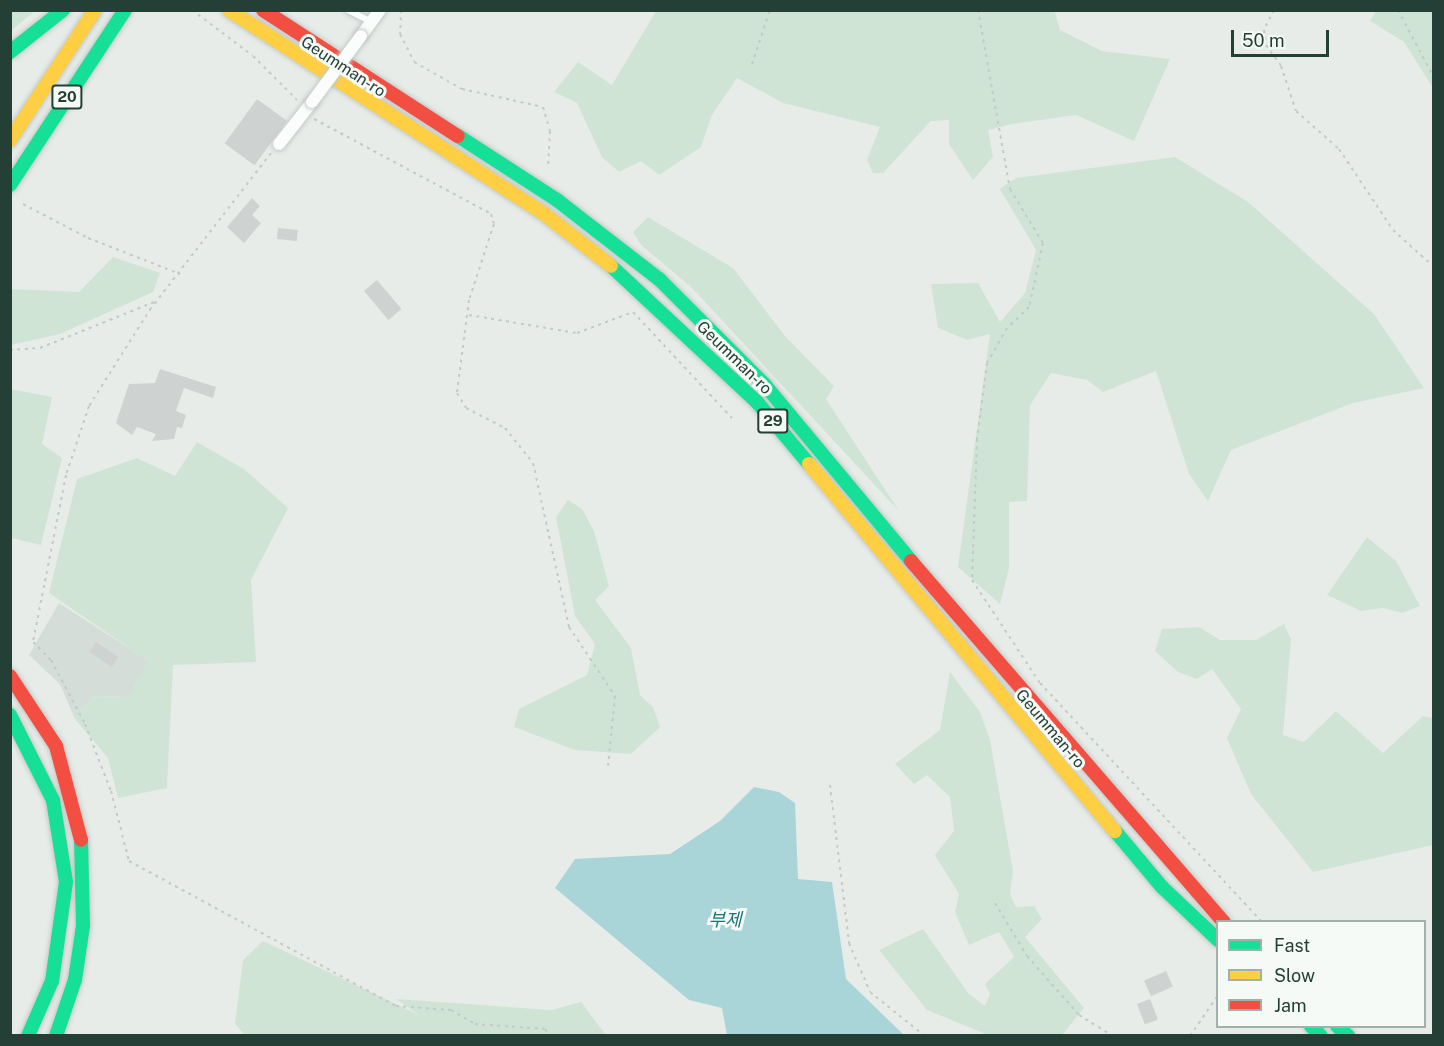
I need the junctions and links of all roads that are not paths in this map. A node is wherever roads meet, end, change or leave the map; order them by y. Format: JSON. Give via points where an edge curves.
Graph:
{"nodes":[{"id":1,"x":63,"y":10,"type":"edge"},
{"id":2,"x":95,"y":10,"type":"edge"},
{"id":3,"x":125,"y":10,"type":"edge"},
{"id":4,"x":229,"y":10,"type":"edge"},
{"id":5,"x":263,"y":10,"type":"edge"},
{"id":6,"x":348,"y":10,"type":"edge"},
{"id":7,"x":380,"y":10,"type":"edge"},
{"id":8,"x":372,"y":22,"type":"junction"},
{"id":9,"x":10,"y":52,"type":"edge"},
{"id":10,"x":10,"y":140,"type":"edge"},
{"id":11,"x":279,"y":144,"type":"road end"},
{"id":12,"x":10,"y":185,"type":"edge"},
{"id":13,"x":10,"y":676,"type":"edge"},
{"id":14,"x":10,"y":715,"type":"edge"},
{"id":15,"x":1223,"y":920,"type":"edge"},
{"id":16,"x":1216,"y":938,"type":"edge"},
{"id":17,"x":28,"y":1035,"type":"edge"},
{"id":18,"x":56,"y":1035,"type":"edge"}],
"edges":[{"from":1,"to":9,"type":"highway"},
{"from":2,"to":10,"type":"highway","number":"20"},
{"from":3,"to":12,"type":"highway","number":"20"},
{"from":4,"to":16,"type":"highway","name":"Geumman-ro","number":"29","via":[[543,213],[625,277],[757,402],[1162,887]]},
{"from":5,"to":15,"type":"highway","name":"Geumman-ro","number":"29","via":[[557,200],[659,279],[780,403],[1055,733]]},
{"from":6,"to":8,"type":"lane"},
{"from":7,"to":8,"type":"street"},
{"from":8,"to":11,"type":"street","bridge":true},
{"from":13,"to":18,"type":"highway","via":[[56,746],[81,826],[83,926],[75,980]]},
{"from":14,"to":17,"type":"highway","via":[[52,800],[66,882],[52,981]]}]}
